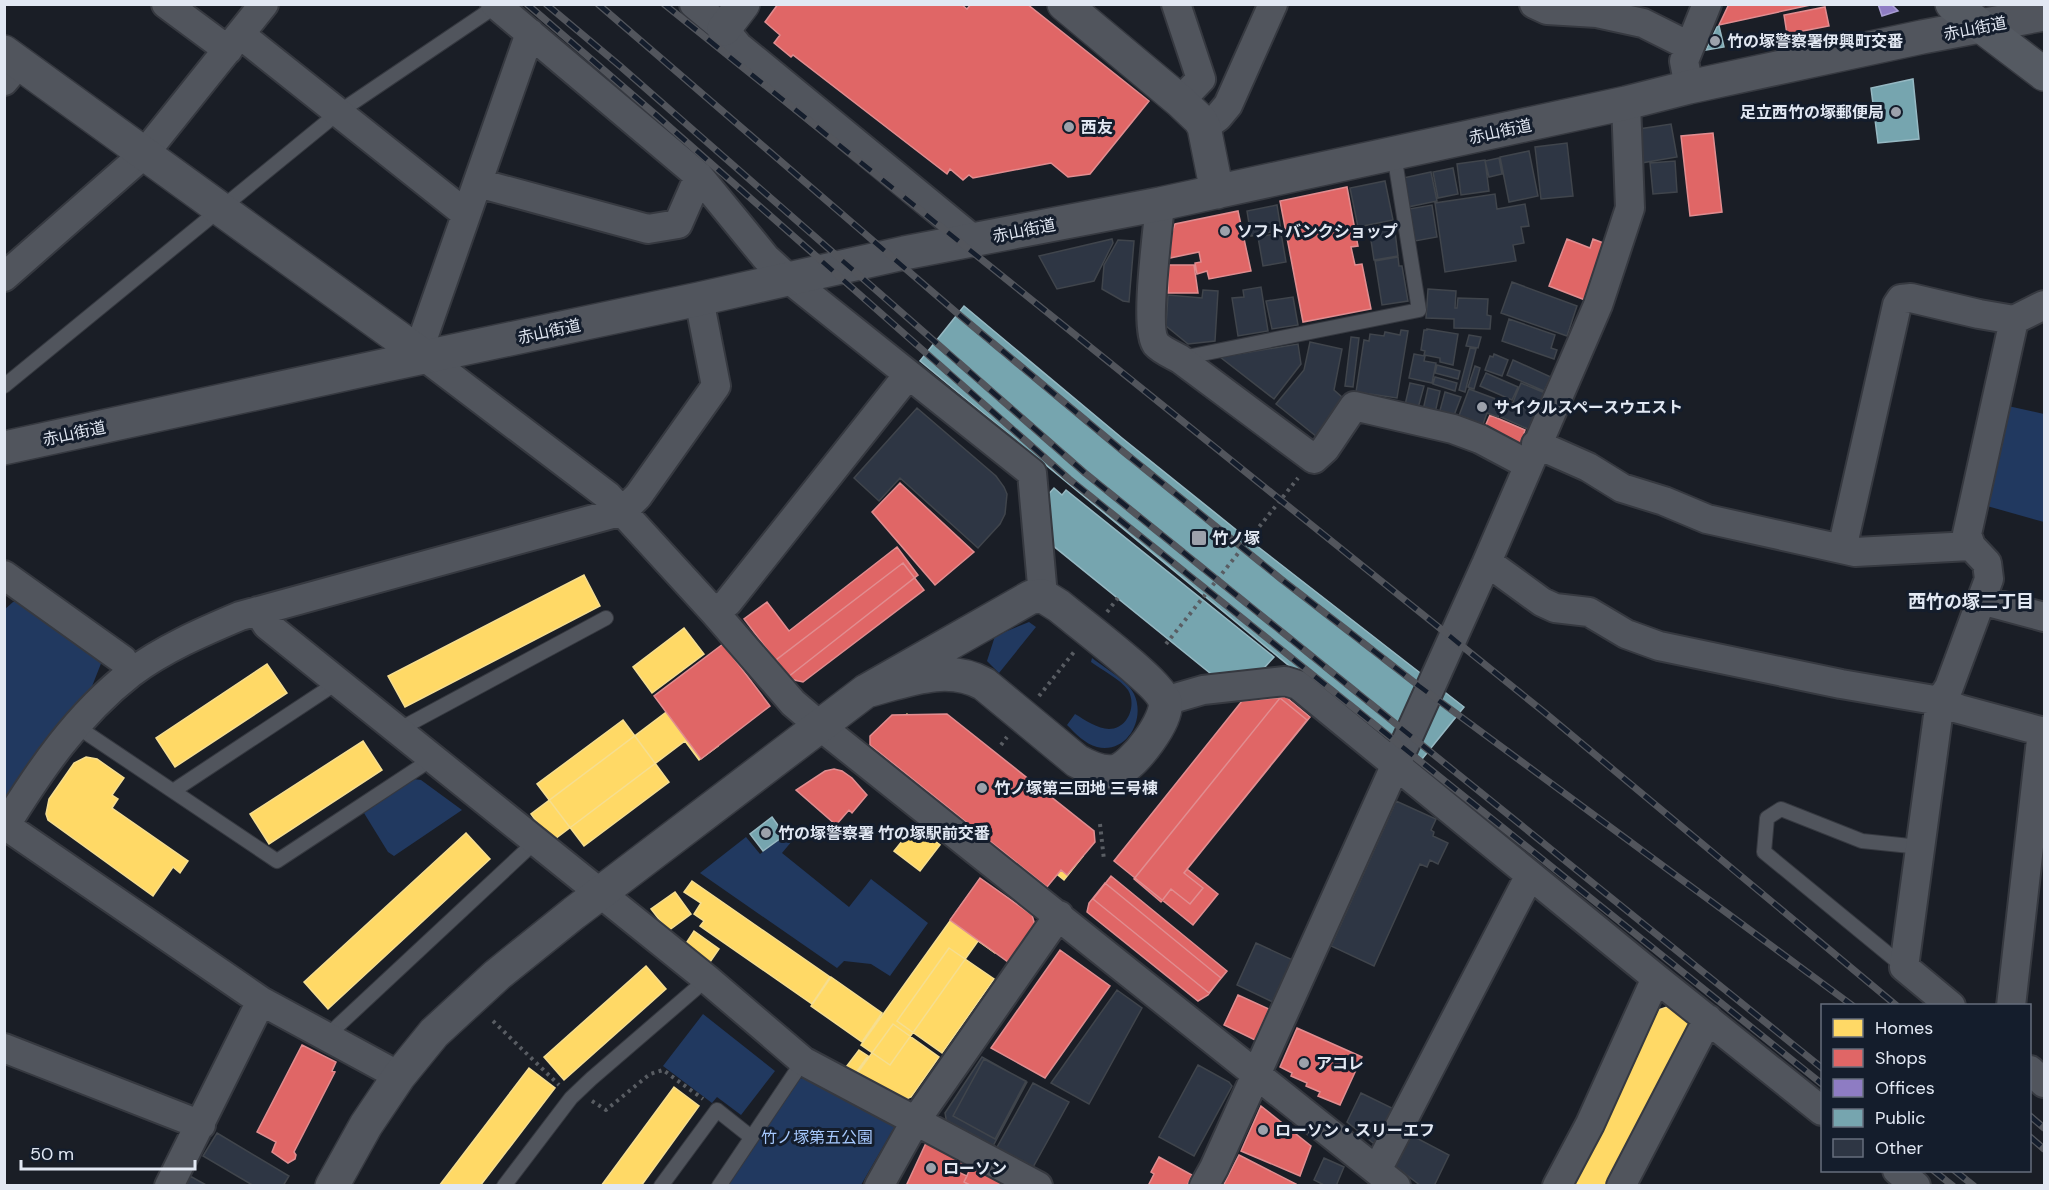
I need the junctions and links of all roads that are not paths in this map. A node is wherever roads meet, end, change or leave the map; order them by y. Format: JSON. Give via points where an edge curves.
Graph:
{"nodes":[{"id":1,"x":166,"y":4,"type":"edge"},
{"id":2,"x":264,"y":4,"type":"edge"},
{"id":3,"x":694,"y":4,"type":"edge"},
{"id":4,"x":1064,"y":4,"type":"edge"},
{"id":5,"x":1176,"y":4,"type":"edge"},
{"id":6,"x":1273,"y":4,"type":"edge"},
{"id":7,"x":1534,"y":4,"type":"edge"},
{"id":8,"x":1707,"y":4,"type":"edge"},
{"id":9,"x":1952,"y":4,"type":"edge"},
{"id":10,"x":496,"y":5,"type":"edge"},
{"id":11,"x":2044,"y":14,"type":"edge"},
{"id":12,"x":734,"y":17,"type":"edge"},
{"id":13,"x":1982,"y":27,"type":"junction"},
{"id":14,"x":530,"y":33,"type":"junction"},
{"id":15,"x":235,"y":42,"type":"junction"},
{"id":16,"x":1689,"y":46,"type":"junction"},
{"id":17,"x":9,"y":65,"type":"edge"},
{"id":18,"x":2044,"y":74,"type":"edge"},
{"id":19,"x":1689,"y":87,"type":"junction"},
{"id":20,"x":1180,"y":101,"type":"junction"},
{"id":21,"x":1626,"y":103,"type":"junction"},
{"id":22,"x":339,"y":112,"type":"junction"},
{"id":23,"x":1204,"y":127,"type":"junction"},
{"id":24,"x":144,"y":154,"type":"junction"},
{"id":25,"x":1394,"y":154,"type":"junction"},
{"id":26,"x":699,"y":176,"type":"junction"},
{"id":27,"x":477,"y":183,"type":"junction"},
{"id":28,"x":1216,"y":192,"type":"junction"},
{"id":29,"x":1160,"y":204,"type":"junction"},
{"id":30,"x":220,"y":209,"type":"junction"},
{"id":31,"x":466,"y":214,"type":"junction"},
{"id":32,"x":974,"y":240,"type":"junction"},
{"id":33,"x":4,"y":277,"type":"edge"},
{"id":34,"x":789,"y":279,"type":"junction"},
{"id":35,"x":699,"y":299,"type":"junction"},
{"id":36,"x":2044,"y":305,"type":"edge"},
{"id":37,"x":2014,"y":320,"type":"junction"},
{"id":38,"x":421,"y":355,"type":"junction"},
{"id":39,"x":1180,"y":359,"type":"junction"},
{"id":40,"x":908,"y":375,"type":"junction"},
{"id":41,"x":4,"y":386,"type":"edge"},
{"id":42,"x":4,"y":448,"type":"edge"},
{"id":43,"x":1532,"y":454,"type":"junction"},
{"id":44,"x":623,"y":511,"type":"junction"},
{"id":45,"x":1971,"y":546,"type":"junction"},
{"id":46,"x":1842,"y":549,"type":"junction"},
{"id":47,"x":1487,"y":562,"type":"junction"},
{"id":48,"x":10,"y":587,"type":"edge"},
{"id":49,"x":1043,"y":596,"type":"junction"},
{"id":50,"x":1981,"y":600,"type":"junction"},
{"id":51,"x":258,"y":611,"type":"junction"},
{"id":52,"x":715,"y":613,"type":"junction"},
{"id":53,"x":2044,"y":617,"type":"edge"},
{"id":54,"x":606,"y":618,"type":"dead end"},
{"id":55,"x":982,"y":624,"type":"junction"},
{"id":56,"x":131,"y":673,"type":"junction"},
{"id":57,"x":975,"y":679,"type":"junction"},
{"id":58,"x":338,"y":682,"type":"junction"},
{"id":59,"x":866,"y":691,"type":"junction"},
{"id":60,"x":1165,"y":701,"type":"junction"},
{"id":61,"x":1940,"y":701,"type":"junction"},
{"id":62,"x":76,"y":726,"type":"junction"},
{"id":63,"x":820,"y":726,"type":"junction"},
{"id":64,"x":398,"y":730,"type":"junction"},
{"id":65,"x":2043,"y":731,"type":"edge"},
{"id":66,"x":432,"y":759,"type":"junction"},
{"id":67,"x":1396,"y":766,"type":"junction"},
{"id":68,"x":173,"y":791,"type":"junction"},
{"id":69,"x":5,"y":827,"type":"edge"},
{"id":70,"x":535,"y":842,"type":"junction"},
{"id":71,"x":1920,"y":847,"type":"junction"},
{"id":72,"x":1530,"y":874,"type":"junction"},
{"id":73,"x":599,"y":893,"type":"junction"},
{"id":74,"x":1059,"y":915,"type":"junction"},
{"id":75,"x":1904,"y":967,"type":"junction"},
{"id":76,"x":1656,"y":978,"type":"junction"},
{"id":77,"x":707,"y":979,"type":"junction"},
{"id":78,"x":261,"y":1001,"type":"junction"},
{"id":79,"x":1950,"y":1004,"type":"edge"},
{"id":80,"x":2011,"y":1004,"type":"edge"},
{"id":81,"x":1708,"y":1019,"type":"junction"},
{"id":82,"x":327,"y":1036,"type":"junction"},
{"id":83,"x":4,"y":1048,"type":"edge"},
{"id":84,"x":803,"y":1061,"type":"junction"},
{"id":85,"x":2031,"y":1071,"type":"edge"},
{"id":86,"x":1256,"y":1072,"type":"junction"},
{"id":87,"x":399,"y":1076,"type":"junction"},
{"id":88,"x":2044,"y":1083,"type":"edge"},
{"id":89,"x":1821,"y":1109,"type":"edge"},
{"id":90,"x":916,"y":1120,"type":"junction"},
{"id":91,"x":201,"y":1125,"type":"junction"},
{"id":92,"x":751,"y":1137,"type":"junction"},
{"id":93,"x":1900,"y":1172,"type":"edge"},
{"id":94,"x":1387,"y":1178,"type":"edge"},
{"id":95,"x":170,"y":1185,"type":"edge"},
{"id":96,"x":332,"y":1185,"type":"edge"},
{"id":97,"x":504,"y":1185,"type":"edge"},
{"id":98,"x":661,"y":1185,"type":"edge"},
{"id":99,"x":719,"y":1185,"type":"edge"},
{"id":100,"x":879,"y":1185,"type":"edge"},
{"id":101,"x":1038,"y":1185,"type":"edge"},
{"id":102,"x":1204,"y":1185,"type":"edge"},
{"id":103,"x":1557,"y":1185,"type":"edge"},
{"id":104,"x":1621,"y":1185,"type":"edge"},
{"id":105,"x":1916,"y":1185,"type":"edge"}],
"edges":[{"from":1,"to":15,"type":"street"},
{"from":2,"to":15,"type":"street"},
{"from":3,"to":12,"type":"street"},
{"from":4,"to":20,"type":"street"},
{"from":5,"to":20,"type":"street","via":[[1200,79]]},
{"from":6,"to":23,"type":"street","via":[[1228,105]]},
{"from":7,"to":16,"type":"street","via":[[1642,23]]},
{"from":8,"to":16,"type":"street"},
{"from":9,"to":13,"type":"main road"},
{"from":10,"to":14,"type":"street"},
{"from":10,"to":22,"type":"lane"},
{"from":11,"to":13,"type":"street","name":"赤山街道"},
{"from":12,"to":32,"type":"street","via":[[738,46]]},
{"from":13,"to":18,"type":"main road"},
{"from":13,"to":19,"type":"street","name":"赤山街道"},
{"from":14,"to":26,"type":"street"},
{"from":14,"to":27,"type":"street"},
{"from":15,"to":22,"type":"street"},
{"from":15,"to":24,"type":"street"},
{"from":16,"to":19,"type":"street","via":[[1684,62]]},
{"from":17,"to":24,"type":"street"},
{"from":19,"to":21,"type":"street","name":"赤山街道"},
{"from":20,"to":23,"type":"street"},
{"from":21,"to":25,"type":"street","name":"赤山街道"},
{"from":21,"to":43,"type":"street","via":[[1630,208],[1598,305]]},
{"from":22,"to":30,"type":"lane"},
{"from":22,"to":31,"type":"street"},
{"from":23,"to":28,"type":"street"},
{"from":24,"to":30,"type":"street"},
{"from":24,"to":33,"type":"street"},
{"from":25,"to":28,"type":"street","name":"赤山街道"},
{"from":25,"to":39,"type":"lane","via":[[1419,310]]},
{"from":26,"to":27,"type":"street","via":[[678,224],[648,229]]},
{"from":26,"to":34,"type":"street","via":[[766,258]]},
{"from":27,"to":31,"type":"street"},
{"from":28,"to":29,"type":"street","name":"赤山街道"},
{"from":29,"to":32,"type":"street","name":"赤山街道"},
{"from":29,"to":39,"type":"street","via":[[1151,333],[1157,345]]},
{"from":30,"to":38,"type":"street"},
{"from":30,"to":41,"type":"lane"},
{"from":31,"to":38,"type":"street"},
{"from":32,"to":34,"type":"street","name":"赤山街道"},
{"from":34,"to":35,"type":"street","name":"赤山街道"},
{"from":34,"to":40,"type":"street"},
{"from":35,"to":38,"type":"street","name":"赤山街道"},
{"from":35,"to":44,"type":"street","via":[[716,386],[638,496]]},
{"from":36,"to":37,"type":"street"},
{"from":37,"to":45,"type":"street","via":[[1967,534]]},
{"from":37,"to":46,"type":"street","via":[[1901,299]]},
{"from":38,"to":42,"type":"street","name":"赤山街道"},
{"from":38,"to":44,"type":"street"},
{"from":39,"to":43,"type":"street","via":[[1314,459],[1354,405],[1454,429]]},
{"from":40,"to":49,"type":"street","via":[[1032,473]]},
{"from":40,"to":52,"type":"street","via":[[728,602]]},
{"from":43,"to":46,"type":"street","via":[[1588,467],[1622,488],[1707,519]]},
{"from":43,"to":47,"type":"street"},
{"from":44,"to":51,"type":"street"},
{"from":44,"to":52,"type":"street"},
{"from":45,"to":46,"type":"street","via":[[1855,552]]},
{"from":45,"to":50,"type":"street","via":[[1987,562],[1989,579]]},
{"from":47,"to":61,"type":"street","via":[[1542,602],[1555,608],[1589,612],[1626,634],[1659,646]]},
{"from":47,"to":67,"type":"street"},
{"from":48,"to":56,"type":"street","via":[[123,660]]},
{"from":49,"to":55,"type":"street","via":[[1031,597]]},
{"from":49,"to":60,"type":"street","via":[[1148,679]]},
{"from":50,"to":53,"type":"street"},
{"from":50,"to":61,"type":"street","via":[[1949,687]]},
{"from":51,"to":56,"type":"street","via":[[197,634]]},
{"from":51,"to":58,"type":"street","via":[[267,625]]},
{"from":52,"to":63,"type":"street","via":[[793,703]]},
{"from":54,"to":64,"type":"lane"},
{"from":55,"to":57,"type":"street"},
{"from":55,"to":59,"type":"street"},
{"from":56,"to":62,"type":"street"},
{"from":57,"to":59,"type":"street","via":[[936,674]]},
{"from":57,"to":60,"type":"street","via":[[1077,761],[1102,771],[1116,771],[1134,759],[1158,728]]},
{"from":58,"to":64,"type":"street"},
{"from":58,"to":68,"type":"lane"},
{"from":59,"to":63,"type":"street"},
{"from":60,"to":67,"type":"street","via":[[1203,690],[1285,681],[1298,685]]},
{"from":61,"to":65,"type":"street"},
{"from":61,"to":71,"type":"street"},
{"from":62,"to":68,"type":"lane"},
{"from":62,"to":69,"type":"street","via":[[40,771]]},
{"from":63,"to":73,"type":"street"},
{"from":63,"to":74,"type":"street"},
{"from":64,"to":66,"type":"street"},
{"from":65,"to":80,"type":"street"},
{"from":66,"to":68,"type":"lane","via":[[277,861]]},
{"from":66,"to":70,"type":"street"},
{"from":67,"to":72,"type":"street"},
{"from":67,"to":86,"type":"street"},
{"from":69,"to":78,"type":"street"},
{"from":70,"to":73,"type":"street"},
{"from":70,"to":82,"type":"lane"},
{"from":71,"to":75,"type":"street"},
{"from":71,"to":75,"type":"lane","via":[[1862,841],[1781,809],[1767,818],[1764,852]]},
{"from":72,"to":76,"type":"street"},
{"from":72,"to":94,"type":"street"},
{"from":73,"to":77,"type":"street"},
{"from":73,"to":87,"type":"street","via":[[468,1000]]},
{"from":74,"to":86,"type":"street"},
{"from":74,"to":90,"type":"street"},
{"from":75,"to":79,"type":"street"},
{"from":76,"to":81,"type":"street"},
{"from":76,"to":103,"type":"street","via":[[1590,1124]]},
{"from":77,"to":84,"type":"street"},
{"from":77,"to":97,"type":"lane","via":[[571,1098]]},
{"from":78,"to":82,"type":"street"},
{"from":78,"to":91,"type":"street"},
{"from":81,"to":89,"type":"street"},
{"from":81,"to":104,"type":"street"},
{"from":82,"to":87,"type":"street"},
{"from":83,"to":91,"type":"street"},
{"from":84,"to":90,"type":"street"},
{"from":84,"to":92,"type":"lane"},
{"from":85,"to":88,"type":"street"},
{"from":86,"to":94,"type":"street"},
{"from":86,"to":102,"type":"street"},
{"from":87,"to":96,"type":"street"},
{"from":90,"to":100,"type":"street"},
{"from":90,"to":101,"type":"street"},
{"from":91,"to":95,"type":"street"},
{"from":92,"to":98,"type":"lane","via":[[717,1110]]},
{"from":92,"to":99,"type":"lane"},
{"from":93,"to":105,"type":"street"}]}
